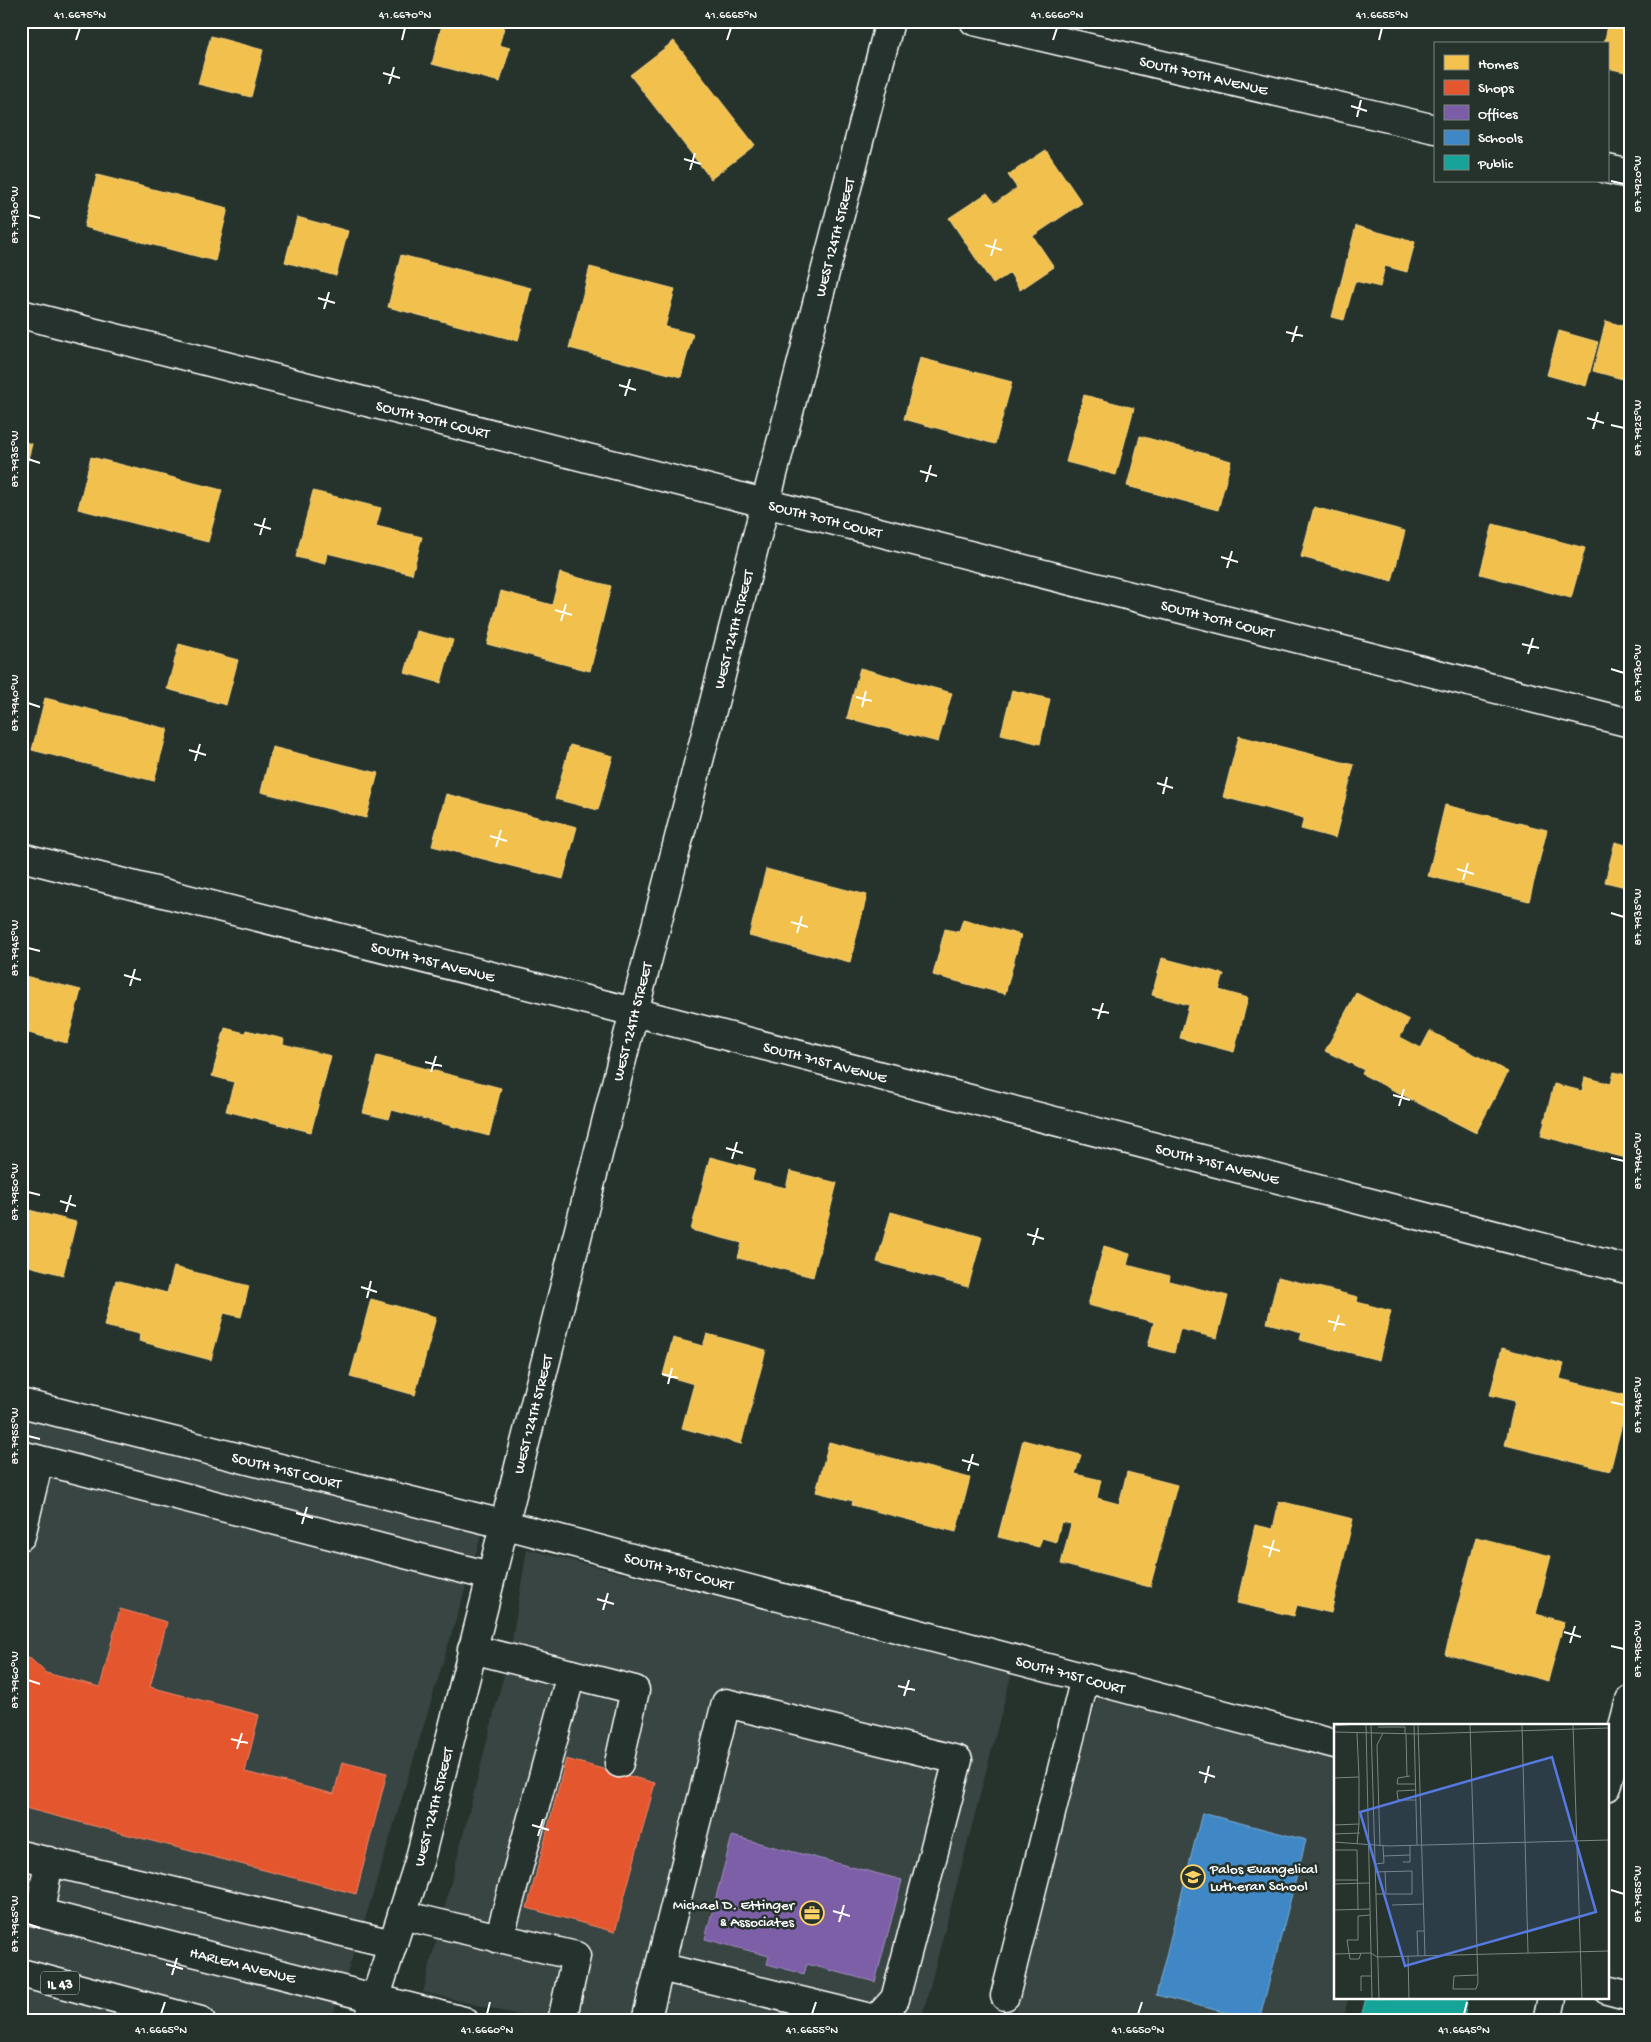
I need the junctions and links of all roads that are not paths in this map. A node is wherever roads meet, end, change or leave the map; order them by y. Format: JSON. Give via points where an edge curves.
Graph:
{"nodes":[{"id":1,"x":890,"y":21,"type":"edge"},
{"id":2,"x":974,"y":21,"type":"edge"},
{"id":3,"x":1434,"y":129,"type":"edge"},
{"id":4,"x":1608,"y":169,"type":"edge"},
{"id":5,"x":1630,"y":174,"type":"edge"},
{"id":6,"x":21,"y":314,"type":"edge"},
{"id":7,"x":766,"y":503,"type":"junction"},
{"id":8,"x":1630,"y":723,"type":"edge"},
{"id":9,"x":21,"y":857,"type":"edge"},
{"id":10,"x":634,"y":1012,"type":"junction"},
{"id":11,"x":1630,"y":1270,"type":"edge"},
{"id":12,"x":21,"y":1403,"type":"edge"},
{"id":13,"x":30,"y":1458,"type":"edge"},
{"id":14,"x":503,"y":1524,"type":"junction"},
{"id":15,"x":21,"y":1536,"type":"edge"},
{"id":16,"x":490,"y":1576,"type":"junction"},
{"id":17,"x":472,"y":1649,"type":"junction"},
{"id":18,"x":571,"y":1674,"type":"junction"},
{"id":19,"x":1085,"y":1678,"type":"junction"},
{"id":20,"x":1630,"y":1700,"type":"edge"},
{"id":21,"x":1334,"y":1744,"type":"edge"},
{"id":22,"x":619,"y":1763,"type":"dead end"},
{"id":23,"x":1608,"y":1782,"type":"edge"},
{"id":24,"x":21,"y":1855,"type":"edge"},
{"id":25,"x":50,"y":1861,"type":"junction"},
{"id":26,"x":31,"y":1910,"type":"edge"},
{"id":27,"x":402,"y":1916,"type":"junction"},
{"id":28,"x":500,"y":1939,"type":"junction"},
{"id":29,"x":393,"y":1944,"type":"junction"},
{"id":30,"x":660,"y":1967,"type":"junction"},
{"id":31,"x":21,"y":1973,"type":"edge"},
{"id":32,"x":1608,"y":1990,"type":"edge"},
{"id":33,"x":1005,"y":1996,"type":"dead end"},
{"id":34,"x":1630,"y":1996,"type":"edge"},
{"id":35,"x":1552,"y":2000,"type":"edge"},
{"id":36,"x":372,"y":2009,"type":"edge"},
{"id":37,"x":875,"y":2020,"type":"edge"},
{"id":38,"x":201,"y":2021,"type":"edge"},
{"id":39,"x":464,"y":2021,"type":"edge"},
{"id":40,"x":562,"y":2021,"type":"edge"},
{"id":41,"x":646,"y":2021,"type":"edge"},
{"id":42,"x":1547,"y":2021,"type":"edge"}],
"edges":[{"from":1,"to":7,"type":"street","name":"WEST 124TH STREET"},
{"from":2,"to":3,"type":"street","name":"SOUTH 70TH AVENUE"},
{"from":4,"to":5,"type":"street"},
{"from":6,"to":7,"type":"street","name":"SOUTH 70TH COURT"},
{"from":7,"to":8,"type":"street","name":"SOUTH 70TH COURT"},
{"from":7,"to":10,"type":"street","name":"WEST 124TH STREET"},
{"from":9,"to":10,"type":"street","name":"SOUTH 71ST AVENUE"},
{"from":10,"to":11,"type":"street","name":"SOUTH 71ST AVENUE"},
{"from":10,"to":14,"type":"street","name":"WEST 124TH STREET"},
{"from":12,"to":14,"type":"street","name":"SOUTH 71ST COURT"},
{"from":13,"to":15,"type":"street"},
{"from":13,"to":16,"type":"street"},
{"from":14,"to":16,"type":"street","name":"WEST 124TH STREET"},
{"from":14,"to":19,"type":"street","name":"SOUTH 71ST COURT"},
{"from":16,"to":17,"type":"street","name":"WEST 124TH STREET"},
{"from":17,"to":18,"type":"street"},
{"from":17,"to":27,"type":"street","name":"WEST 124TH STREET"},
{"from":18,"to":22,"type":"street","via":[[634,1690]]},
{"from":18,"to":28,"type":"street"},
{"from":19,"to":21,"type":"street","name":"SOUTH 71ST COURT"},
{"from":19,"to":33,"type":"street"},
{"from":20,"to":23,"type":"street"},
{"from":24,"to":25,"type":"street"},
{"from":25,"to":26,"type":"street"},
{"from":25,"to":29,"type":"street"},
{"from":26,"to":36,"type":"street","name":"HARLEM AVENUE"},
{"from":27,"to":28,"type":"street"},
{"from":27,"to":29,"type":"street","name":"WEST 124TH STREET"},
{"from":28,"to":40,"type":"street","via":[[576,1956]]},
{"from":29,"to":36,"type":"street","name":"WEST 124TH STREET"},
{"from":30,"to":37,"type":"street"},
{"from":30,"to":37,"type":"street","via":[[726,1703],[958,1760],[895,1999]]},
{"from":30,"to":41,"type":"street"},
{"from":31,"to":38,"type":"street","number":"IL 43"},
{"from":32,"to":34,"type":"street"},
{"from":35,"to":42,"type":"street"},
{"from":36,"to":39,"type":"street","name":"HARLEM AVENUE"}]}
